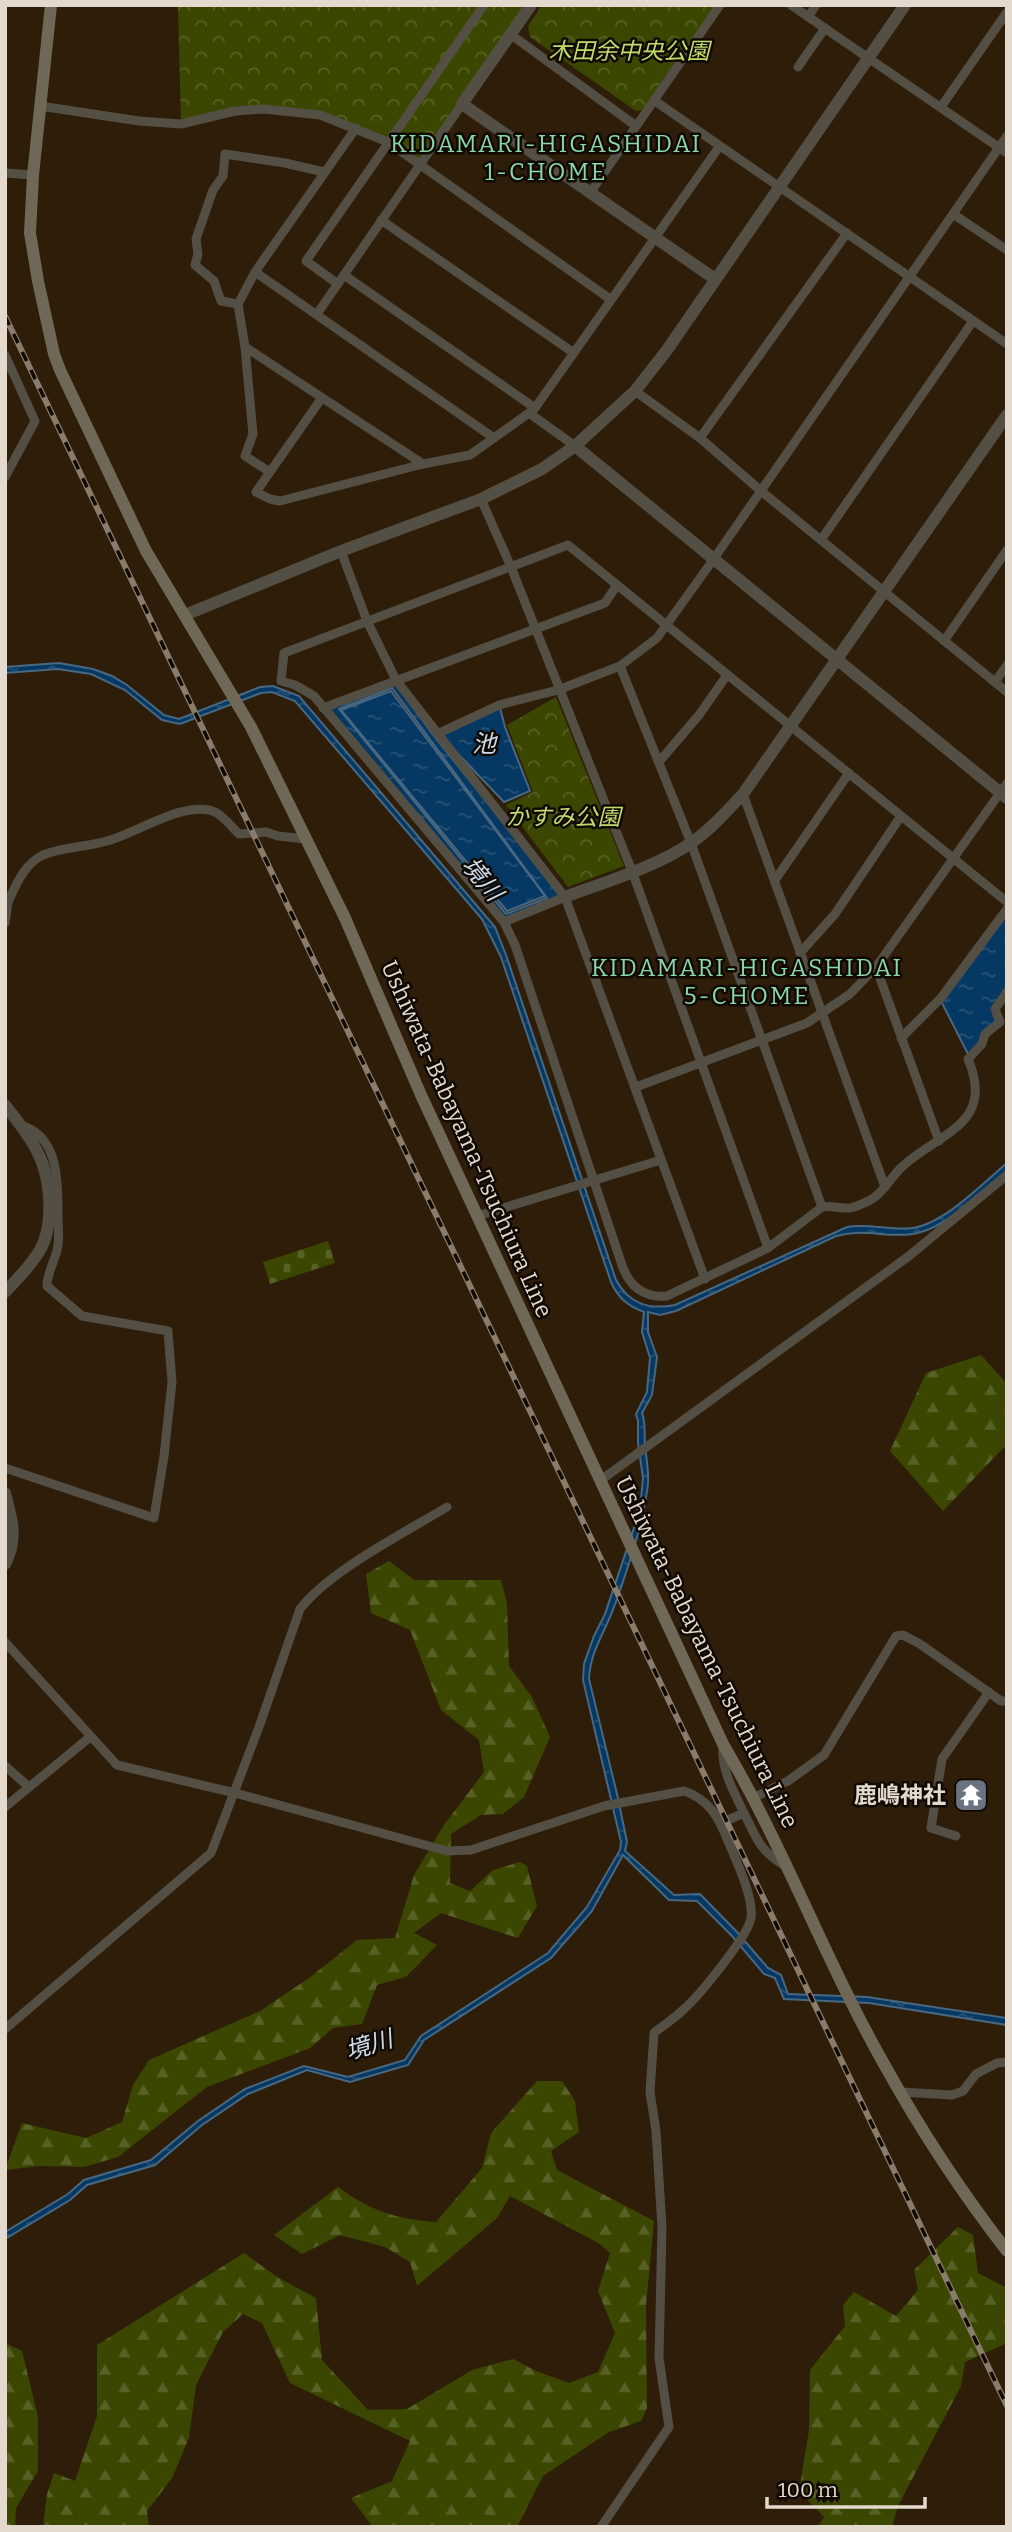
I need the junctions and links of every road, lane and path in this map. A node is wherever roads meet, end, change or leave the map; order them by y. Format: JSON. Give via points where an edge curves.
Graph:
{"nodes":[{"id":1,"x":51,"y":5,"type":"edge"},
{"id":2,"x":484,"y":5,"type":"edge"},
{"id":3,"x":531,"y":5,"type":"edge"},
{"id":4,"x":720,"y":5,"type":"edge"},
{"id":5,"x":791,"y":5,"type":"edge"},
{"id":6,"x":816,"y":5,"type":"edge"},
{"id":7,"x":905,"y":5,"type":"edge"},
{"id":8,"x":1007,"y":12,"type":"edge"},
{"id":9,"x":808,"y":17,"type":"junction"},
{"id":10,"x":825,"y":28,"type":"junction"},
{"id":11,"x":510,"y":34,"type":"junction"},
{"id":12,"x":868,"y":58,"type":"junction"},
{"id":13,"x":798,"y":67,"type":"dead end"},
{"id":14,"x":654,"y":101,"type":"junction"},
{"id":15,"x":463,"y":104,"type":"junction"},
{"id":16,"x":40,"y":106,"type":"junction"},
{"id":17,"x":941,"y":107,"type":"junction"},
{"id":18,"x":636,"y":126,"type":"junction"},
{"id":19,"x":356,"y":128,"type":"junction"},
{"id":20,"x":1007,"y":136,"type":"edge"},
{"id":21,"x":388,"y":142,"type":"junction"},
{"id":22,"x":719,"y":147,"type":"junction"},
{"id":23,"x":1003,"y":150,"type":"edge"},
{"id":24,"x":420,"y":165,"type":"junction"},
{"id":25,"x":324,"y":172,"type":"junction"},
{"id":26,"x":5,"y":173,"type":"edge"},
{"id":27,"x":33,"y":175,"type":"junction"},
{"id":28,"x":779,"y":187,"type":"junction"},
{"id":29,"x":590,"y":193,"type":"junction"},
{"id":30,"x":953,"y":214,"type":"junction"},
{"id":31,"x":382,"y":220,"type":"junction"},
{"id":32,"x":847,"y":233,"type":"junction"},
{"id":33,"x":654,"y":237,"type":"junction"},
{"id":34,"x":1007,"y":250,"type":"edge"},
{"id":35,"x":256,"y":272,"type":"junction"},
{"id":36,"x":344,"y":275,"type":"junction"},
{"id":37,"x":910,"y":277,"type":"junction"},
{"id":38,"x":715,"y":279,"type":"junction"},
{"id":39,"x":338,"y":284,"type":"junction"},
{"id":40,"x":610,"y":299,"type":"junction"},
{"id":41,"x":238,"y":304,"type":"junction"},
{"id":42,"x":317,"y":314,"type":"junction"},
{"id":43,"x":973,"y":321,"type":"junction"},
{"id":44,"x":1007,"y":344,"type":"edge"},
{"id":45,"x":245,"y":347,"type":"junction"},
{"id":46,"x":573,"y":353,"type":"junction"},
{"id":47,"x":5,"y":355,"type":"edge"},
{"id":48,"x":635,"y":391,"type":"junction"},
{"id":49,"x":321,"y":399,"type":"junction"},
{"id":50,"x":532,"y":410,"type":"junction"},
{"id":51,"x":1007,"y":415,"type":"edge"},
{"id":52,"x":494,"y":438,"type":"junction"},
{"id":53,"x":700,"y":438,"type":"junction"},
{"id":54,"x":575,"y":446,"type":"junction"},
{"id":55,"x":422,"y":464,"type":"junction"},
{"id":56,"x":270,"y":472,"type":"junction"},
{"id":57,"x":5,"y":477,"type":"edge"},
{"id":58,"x":761,"y":491,"type":"junction"},
{"id":59,"x":481,"y":499,"type":"junction"},
{"id":60,"x":821,"y":540,"type":"junction"},
{"id":61,"x":1007,"y":550,"type":"edge"},
{"id":62,"x":341,"y":551,"type":"junction"},
{"id":63,"x":713,"y":560,"type":"junction"},
{"id":64,"x":511,"y":567,"type":"junction"},
{"id":65,"x":617,"y":585,"type":"junction"},
{"id":66,"x":884,"y":592,"type":"junction"},
{"id":67,"x":186,"y":615,"type":"junction"},
{"id":68,"x":367,"y":621,"type":"junction"},
{"id":69,"x":667,"y":626,"type":"junction"},
{"id":70,"x":534,"y":629,"type":"junction"},
{"id":71,"x":944,"y":640,"type":"junction"},
{"id":72,"x":838,"y":660,"type":"junction"},
{"id":73,"x":1007,"y":665,"type":"edge"},
{"id":74,"x":620,"y":666,"type":"junction"},
{"id":75,"x":727,"y":675,"type":"junction"},
{"id":76,"x":396,"y":680,"type":"junction"},
{"id":77,"x":995,"y":682,"type":"junction"},
{"id":78,"x":558,"y":690,"type":"junction"},
{"id":79,"x":1007,"y":692,"type":"edge"},
{"id":80,"x":324,"y":708,"type":"junction"},
{"id":81,"x":791,"y":726,"type":"junction"},
{"id":82,"x":437,"y":734,"type":"junction"},
{"id":83,"x":659,"y":762,"type":"junction"},
{"id":84,"x":849,"y":773,"type":"junction"},
{"id":85,"x":1005,"y":791,"type":"edge"},
{"id":86,"x":743,"y":794,"type":"junction"},
{"id":87,"x":901,"y":816,"type":"junction"},
{"id":88,"x":305,"y":839,"type":"junction"},
{"id":89,"x":691,"y":843,"type":"junction"},
{"id":90,"x":953,"y":858,"type":"junction"},
{"id":91,"x":632,"y":871,"type":"junction"},
{"id":92,"x":775,"y":880,"type":"junction"},
{"id":93,"x":565,"y":897,"type":"junction"},
{"id":94,"x":6,"y":899,"type":"edge"},
{"id":95,"x":1007,"y":902,"type":"edge"},
{"id":96,"x":1007,"y":909,"type":"edge"},
{"id":97,"x":504,"y":922,"type":"junction"},
{"id":98,"x":5,"y":923,"type":"edge"},
{"id":99,"x":800,"y":953,"type":"junction"},
{"id":100,"x":876,"y":967,"type":"junction"},
{"id":101,"x":1007,"y":992,"type":"edge"},
{"id":102,"x":823,"y":1014,"type":"junction"},
{"id":103,"x":901,"y":1038,"type":"junction"},
{"id":104,"x":762,"y":1041,"type":"junction"},
{"id":105,"x":701,"y":1063,"type":"junction"},
{"id":106,"x":636,"y":1087,"type":"junction"},
{"id":107,"x":5,"y":1105,"type":"edge"},
{"id":108,"x":19,"y":1125,"type":"junction"},
{"id":109,"x":939,"y":1141,"type":"junction"},
{"id":110,"x":662,"y":1160,"type":"junction"},
{"id":111,"x":1007,"y":1175,"type":"edge"},
{"id":112,"x":595,"y":1182,"type":"junction"},
{"id":113,"x":885,"y":1187,"type":"junction"},
{"id":114,"x":822,"y":1207,"type":"junction"},
{"id":115,"x":477,"y":1216,"type":"junction"},
{"id":116,"x":768,"y":1248,"type":"junction"},
{"id":117,"x":705,"y":1279,"type":"junction"},
{"id":118,"x":5,"y":1292,"type":"edge"},
{"id":119,"x":5,"y":1468,"type":"edge"},
{"id":120,"x":601,"y":1480,"type":"junction"},
{"id":121,"x":5,"y":1493,"type":"edge"},
{"id":122,"x":447,"y":1507,"type":"dead end"},
{"id":123,"x":5,"y":1564,"type":"edge"},
{"id":124,"x":5,"y":1642,"type":"edge"},
{"id":125,"x":989,"y":1692,"type":"junction"},
{"id":126,"x":1007,"y":1701,"type":"edge"},
{"id":127,"x":90,"y":1737,"type":"junction"},
{"id":128,"x":723,"y":1744,"type":"junction"},
{"id":129,"x":5,"y":1766,"type":"edge"},
{"id":130,"x":29,"y":1787,"type":"junction"},
{"id":131,"x":235,"y":1793,"type":"junction"},
{"id":132,"x":755,"y":1797,"type":"junction"},
{"id":133,"x":5,"y":1807,"type":"edge"},
{"id":134,"x":744,"y":1813,"type":"junction"},
{"id":135,"x":721,"y":1823,"type":"junction"},
{"id":136,"x":956,"y":1836,"type":"dead end"},
{"id":137,"x":785,"y":1866,"type":"junction"},
{"id":138,"x":5,"y":2029,"type":"edge"},
{"id":139,"x":1007,"y":2062,"type":"edge"},
{"id":140,"x":901,"y":2092,"type":"junction"},
{"id":141,"x":1007,"y":2251,"type":"edge"},
{"id":142,"x":601,"y":2527,"type":"edge"}],
"edges":[{"from":1,"to":16,"type":"main road","name":"Ushiwata-Babayama-Tsuchiura Line"},
{"from":2,"to":21,"type":"street"},
{"from":3,"to":11,"type":"street"},
{"from":4,"to":14,"type":"street"},
{"from":5,"to":9,"type":"street"},
{"from":6,"to":9,"type":"street"},
{"from":7,"to":12,"type":"street"},
{"from":8,"to":17,"type":"street"},
{"from":9,"to":10,"type":"street"},
{"from":10,"to":12,"type":"street"},
{"from":10,"to":13,"type":"street"},
{"from":11,"to":15,"type":"street"},
{"from":11,"to":18,"type":"street"},
{"from":12,"to":17,"type":"street"},
{"from":12,"to":28,"type":"street"},
{"from":14,"to":18,"type":"street"},
{"from":14,"to":22,"type":"street"},
{"from":15,"to":24,"type":"street"},
{"from":15,"to":29,"type":"street"},
{"from":16,"to":19,"type":"street","via":[[181,124],[264,109],[320,116]]},
{"from":16,"to":27,"type":"main road","name":"Ushiwata-Babayama-Tsuchiura Line"},
{"from":17,"to":23,"type":"street"},
{"from":18,"to":29,"type":"street"},
{"from":19,"to":21,"type":"street"},
{"from":19,"to":25,"type":"street"},
{"from":20,"to":23,"type":"street"},
{"from":21,"to":24,"type":"street"},
{"from":21,"to":39,"type":"street","via":[[306,261]]},
{"from":22,"to":28,"type":"street"},
{"from":22,"to":33,"type":"street"},
{"from":23,"to":30,"type":"street"},
{"from":24,"to":31,"type":"street"},
{"from":24,"to":40,"type":"street"},
{"from":25,"to":35,"type":"street"},
{"from":25,"to":41,"type":"street","via":[[225,154],[223,176],[213,190],[196,239],[195,265],[214,281],[221,301]]},
{"from":26,"to":27,"type":"street"},
{"from":27,"to":67,"type":"main road","name":"Ushiwata-Babayama-Tsuchiura Line","via":[[32,242],[54,354],[121,502]]},
{"from":28,"to":32,"type":"street"},
{"from":28,"to":38,"type":"street"},
{"from":29,"to":33,"type":"street"},
{"from":30,"to":34,"type":"street"},
{"from":30,"to":37,"type":"street"},
{"from":31,"to":36,"type":"street"},
{"from":31,"to":46,"type":"street"},
{"from":32,"to":37,"type":"street"},
{"from":32,"to":53,"type":"street"},
{"from":33,"to":38,"type":"street"},
{"from":33,"to":40,"type":"street"},
{"from":35,"to":41,"type":"street"},
{"from":35,"to":42,"type":"street"},
{"from":36,"to":39,"type":"street"},
{"from":36,"to":50,"type":"street"},
{"from":37,"to":43,"type":"street"},
{"from":37,"to":58,"type":"street"},
{"from":38,"to":48,"type":"street"},
{"from":39,"to":42,"type":"street"},
{"from":40,"to":46,"type":"street"},
{"from":41,"to":45,"type":"street"},
{"from":42,"to":52,"type":"street"},
{"from":43,"to":44,"type":"street"},
{"from":43,"to":60,"type":"street"},
{"from":45,"to":49,"type":"street"},
{"from":45,"to":56,"type":"street","via":[[253,434],[245,456]]},
{"from":46,"to":50,"type":"street"},
{"from":47,"to":57,"type":"street","via":[[35,421]]},
{"from":48,"to":53,"type":"street"},
{"from":48,"to":54,"type":"street"},
{"from":49,"to":55,"type":"street"},
{"from":49,"to":56,"type":"street"},
{"from":50,"to":52,"type":"street"},
{"from":50,"to":54,"type":"street"},
{"from":51,"to":66,"type":"street"},
{"from":52,"to":55,"type":"street","via":[[470,455]]},
{"from":53,"to":58,"type":"street"},
{"from":54,"to":59,"type":"street","via":[[542,469]]},
{"from":54,"to":63,"type":"street"},
{"from":55,"to":56,"type":"street","via":[[280,501],[256,492]]},
{"from":58,"to":60,"type":"street"},
{"from":58,"to":63,"type":"street"},
{"from":59,"to":62,"type":"street"},
{"from":59,"to":64,"type":"street"},
{"from":60,"to":66,"type":"street"},
{"from":61,"to":71,"type":"street"},
{"from":62,"to":67,"type":"street"},
{"from":62,"to":68,"type":"street"},
{"from":63,"to":69,"type":"street"},
{"from":63,"to":72,"type":"street"},
{"from":64,"to":65,"type":"street","via":[[568,545]]},
{"from":64,"to":68,"type":"street"},
{"from":64,"to":70,"type":"street"},
{"from":65,"to":69,"type":"street"},
{"from":65,"to":70,"type":"street","via":[[604,603]]},
{"from":66,"to":71,"type":"street"},
{"from":66,"to":72,"type":"street"},
{"from":67,"to":88,"type":"main road","name":"Ushiwata-Babayama-Tsuchiura Line","via":[[251,727]]},
{"from":68,"to":76,"type":"street"},
{"from":68,"to":80,"type":"street","via":[[284,653],[281,681],[305,690]]},
{"from":69,"to":74,"type":"street"},
{"from":69,"to":75,"type":"street"},
{"from":70,"to":76,"type":"street"},
{"from":70,"to":78,"type":"street"},
{"from":71,"to":77,"type":"street"},
{"from":72,"to":81,"type":"street"},
{"from":72,"to":85,"type":"street"},
{"from":73,"to":77,"type":"street"},
{"from":74,"to":78,"type":"street"},
{"from":74,"to":83,"type":"street"},
{"from":75,"to":81,"type":"street"},
{"from":75,"to":83,"type":"street"},
{"from":76,"to":80,"type":"street"},
{"from":76,"to":82,"type":"street"},
{"from":77,"to":79,"type":"street"},
{"from":78,"to":82,"type":"street","via":[[499,705]]},
{"from":78,"to":91,"type":"street"},
{"from":80,"to":97,"type":"street"},
{"from":81,"to":84,"type":"street"},
{"from":81,"to":86,"type":"street"},
{"from":82,"to":93,"type":"street"},
{"from":83,"to":89,"type":"street"},
{"from":84,"to":87,"type":"street"},
{"from":84,"to":92,"type":"street"},
{"from":85,"to":90,"type":"street"},
{"from":86,"to":89,"type":"street"},
{"from":86,"to":92,"type":"street"},
{"from":87,"to":90,"type":"street"},
{"from":87,"to":99,"type":"street","via":[[835,914]]},
{"from":88,"to":94,"type":"street","via":[[266,832],[239,834],[215,812],[180,813],[108,841],[42,855]]},
{"from":88,"to":115,"type":"main road","name":"Ushiwata-Babayama-Tsuchiura Line"},
{"from":89,"to":91,"type":"street"},
{"from":89,"to":104,"type":"street"},
{"from":90,"to":95,"type":"street"},
{"from":90,"to":100,"type":"street"},
{"from":91,"to":93,"type":"street"},
{"from":91,"to":105,"type":"street"},
{"from":92,"to":99,"type":"street"},
{"from":93,"to":97,"type":"street"},
{"from":93,"to":106,"type":"street"},
{"from":94,"to":98,"type":"street"},
{"from":96,"to":103,"type":"street","via":[[941,998]]},
{"from":97,"to":112,"type":"street"},
{"from":99,"to":102,"type":"street"},
{"from":100,"to":102,"type":"street"},
{"from":100,"to":103,"type":"street"},
{"from":101,"to":109,"type":"street","via":[[995,1009],[1000,1022],[968,1059],[976,1077],[970,1111],[956,1131]]},
{"from":102,"to":104,"type":"street"},
{"from":102,"to":113,"type":"street"},
{"from":103,"to":109,"type":"street"},
{"from":104,"to":105,"type":"street"},
{"from":104,"to":114,"type":"street"},
{"from":105,"to":106,"type":"street"},
{"from":105,"to":116,"type":"street"},
{"from":106,"to":110,"type":"street"},
{"from":107,"to":108,"type":"street"},
{"from":108,"to":118,"type":"street","via":[[43,1165],[48,1214],[41,1249]]},
{"from":108,"to":119,"type":"street","via":[[32,1128],[55,1163],[58,1248],[47,1286],[82,1316],[168,1331],[172,1382],[153,1518]]},
{"from":109,"to":113,"type":"street","via":[[920,1151]]},
{"from":110,"to":112,"type":"street"},
{"from":110,"to":117,"type":"street"},
{"from":111,"to":120,"type":"street","via":[[909,1256]]},
{"from":112,"to":115,"type":"street"},
{"from":112,"to":117,"type":"street","via":[[623,1268],[634,1287],[650,1296],[667,1296]]},
{"from":113,"to":114,"type":"street","via":[[867,1203],[853,1208]]},
{"from":114,"to":116,"type":"street"},
{"from":115,"to":120,"type":"main road","name":"Ushiwata-Babayama-Tsuchiura Line"},
{"from":116,"to":117,"type":"street"},
{"from":120,"to":128,"type":"main road","name":"Ushiwata-Babayama-Tsuchiura Line"},
{"from":121,"to":123,"type":"street","via":[[14,1533]]},
{"from":122,"to":131,"type":"street","via":[[312,1593],[300,1609]]},
{"from":124,"to":127,"type":"street"},
{"from":125,"to":126,"type":"street"},
{"from":125,"to":132,"type":"street","via":[[920,1644],[903,1634],[896,1636],[824,1755]]},
{"from":125,"to":136,"type":"street","via":[[942,1759],[931,1828]]},
{"from":127,"to":130,"type":"street"},
{"from":127,"to":131,"type":"street","via":[[117,1765]]},
{"from":128,"to":132,"type":"main road","name":"Ushiwata-Babayama-Tsuchiura Line"},
{"from":128,"to":134,"type":"street","via":[[727,1777]]},
{"from":129,"to":130,"type":"street"},
{"from":130,"to":133,"type":"street"},
{"from":131,"to":135,"type":"street","via":[[447,1851],[471,1850],[604,1806],[684,1791],[705,1801]]},
{"from":131,"to":138,"type":"street","via":[[211,1853]]},
{"from":132,"to":137,"type":"main road","name":"Ushiwata-Babayama-Tsuchiura Line"},
{"from":134,"to":135,"type":"street"},
{"from":134,"to":137,"type":"street","via":[[768,1856]]},
{"from":135,"to":142,"type":"street","via":[[745,1882],[751,1918],[743,1937],[686,2008],[654,2033],[650,2092],[662,2227],[659,2358],[669,2427]]},
{"from":137,"to":140,"type":"main road","name":"Ushiwata-Babayama-Tsuchiura Line"},
{"from":139,"to":140,"type":"street","via":[[976,2074],[963,2091],[952,2095]]},
{"from":140,"to":141,"type":"main road","name":"Ushiwata-Babayama-Tsuchiura Line","via":[[967,2198]]}]}
